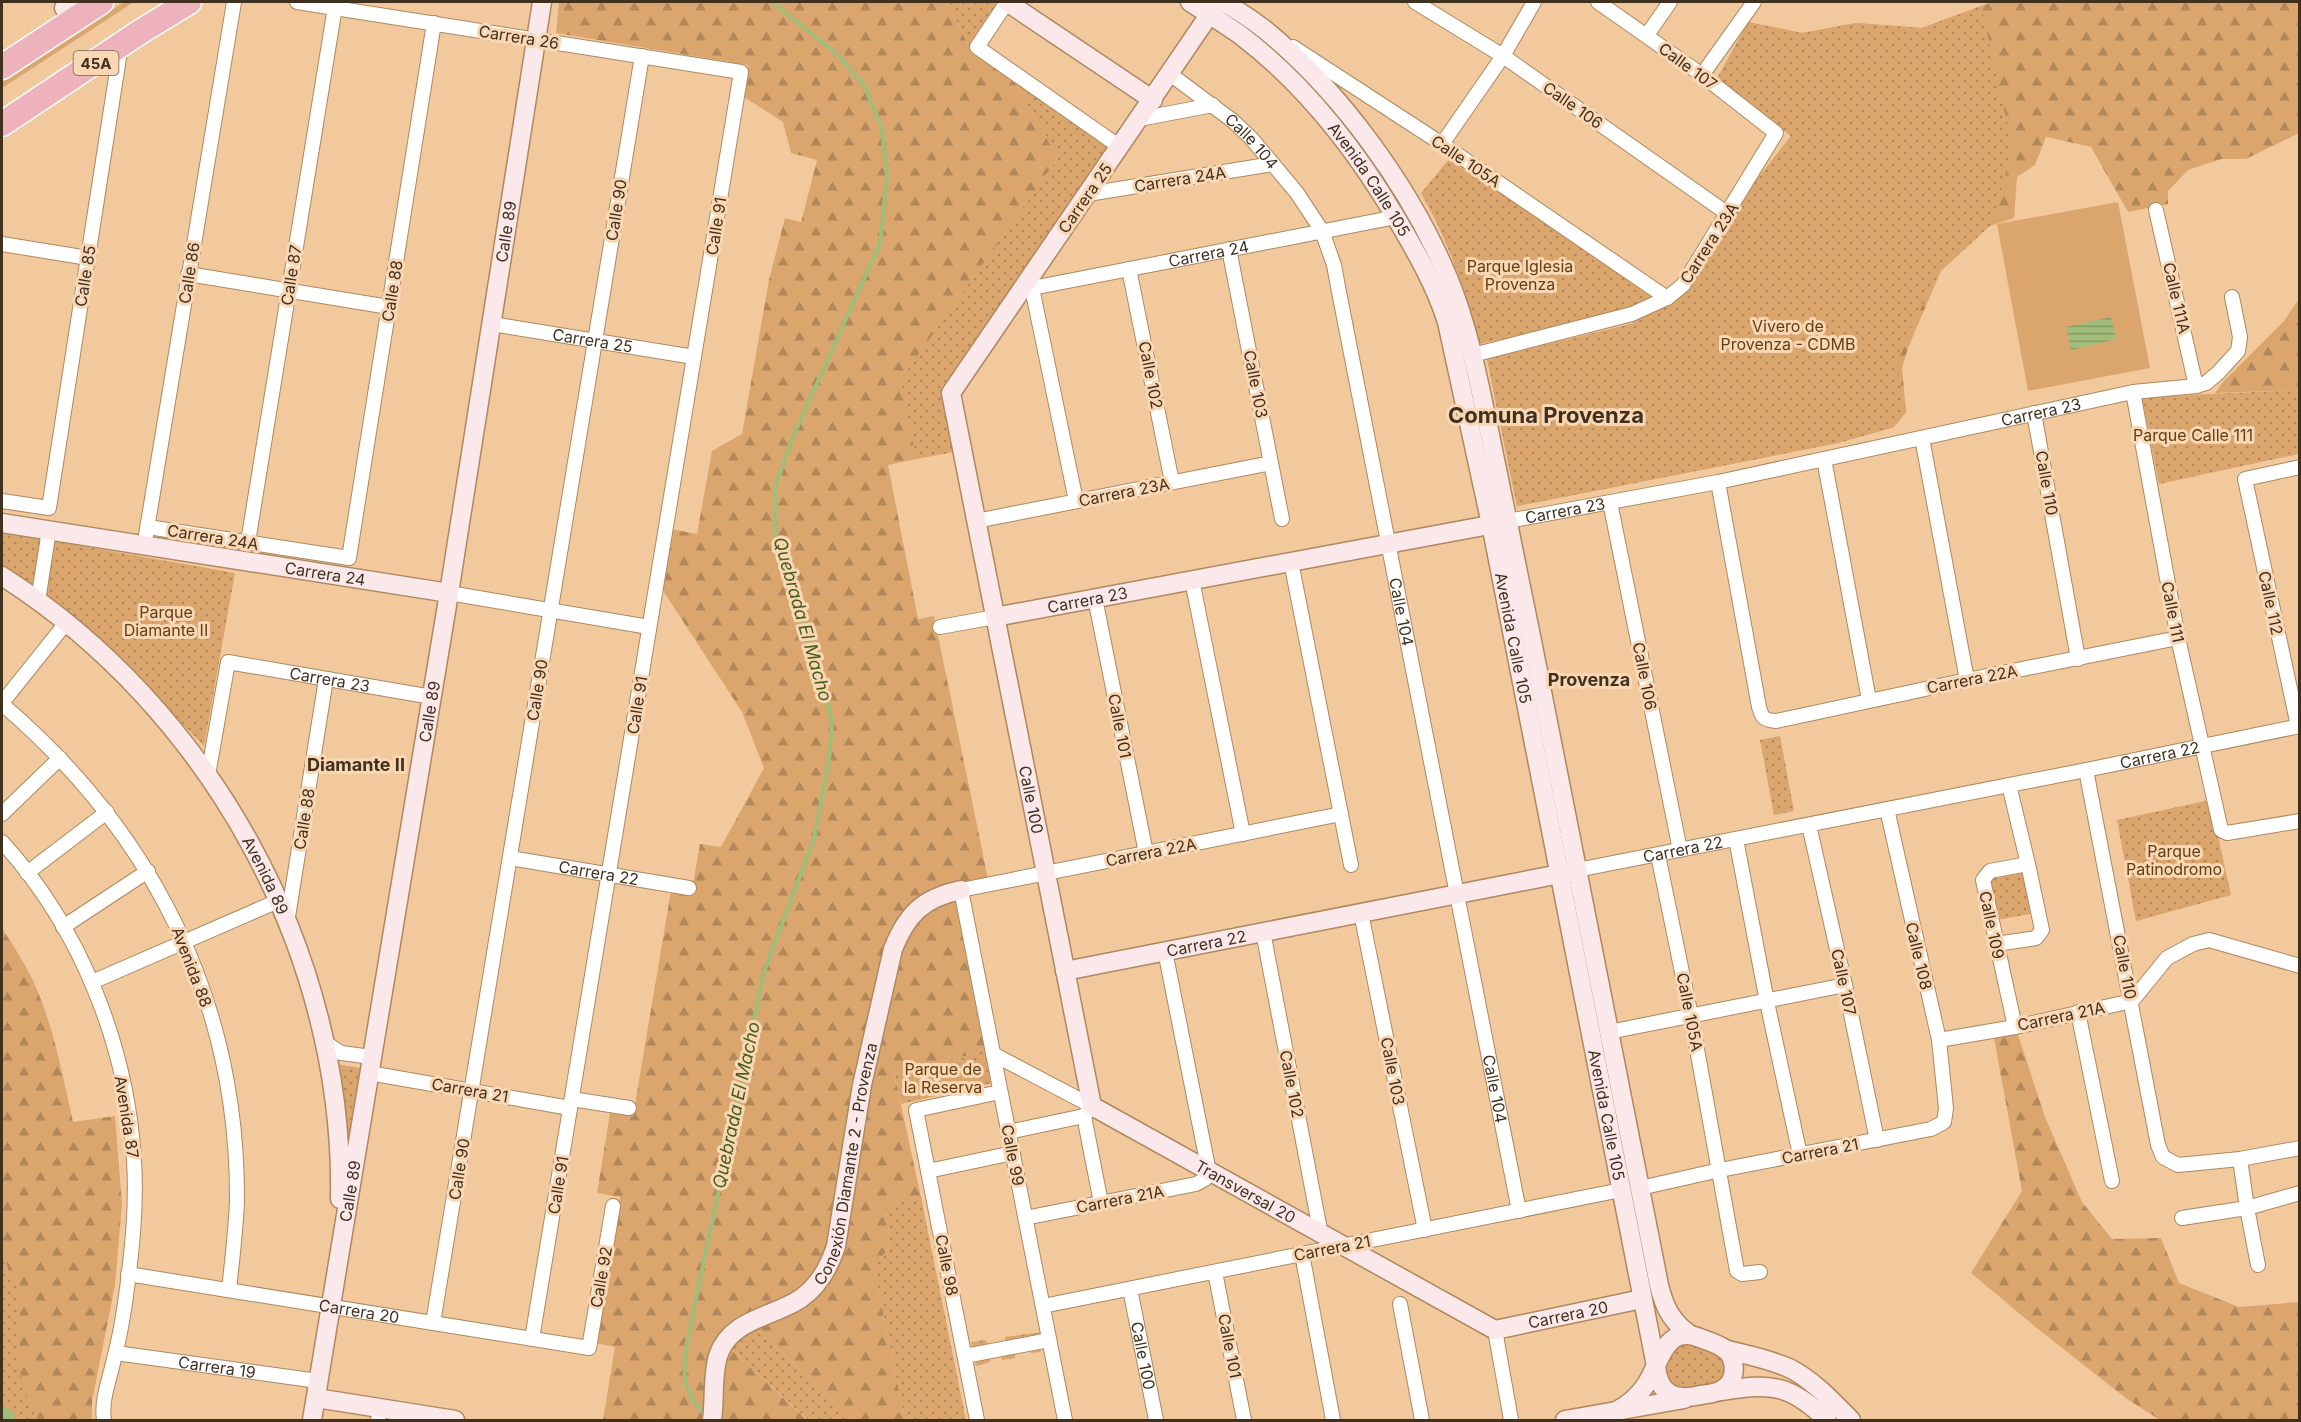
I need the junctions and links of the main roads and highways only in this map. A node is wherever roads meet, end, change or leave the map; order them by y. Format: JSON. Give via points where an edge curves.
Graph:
{"nodes":[{"id":1,"x":101,"y":2,"type":"edge"},
{"id":2,"x":170,"y":2,"type":"edge"},
{"id":3,"x":189,"y":2,"type":"edge"},
{"id":4,"x":68,"y":4,"type":"edge"},
{"id":5,"x":2,"y":48,"type":"edge"},
{"id":6,"x":2,"y":67,"type":"edge"},
{"id":7,"x":2,"y":105,"type":"edge"},
{"id":8,"x":2,"y":124,"type":"edge"}],
"edges":[{"from":1,"to":6,"type":"highway"},
{"from":2,"to":7,"type":"highway","number":"45A"},
{"from":3,"to":8,"type":"highway","number":"45A"},
{"from":4,"to":5,"type":"highway"}]}
